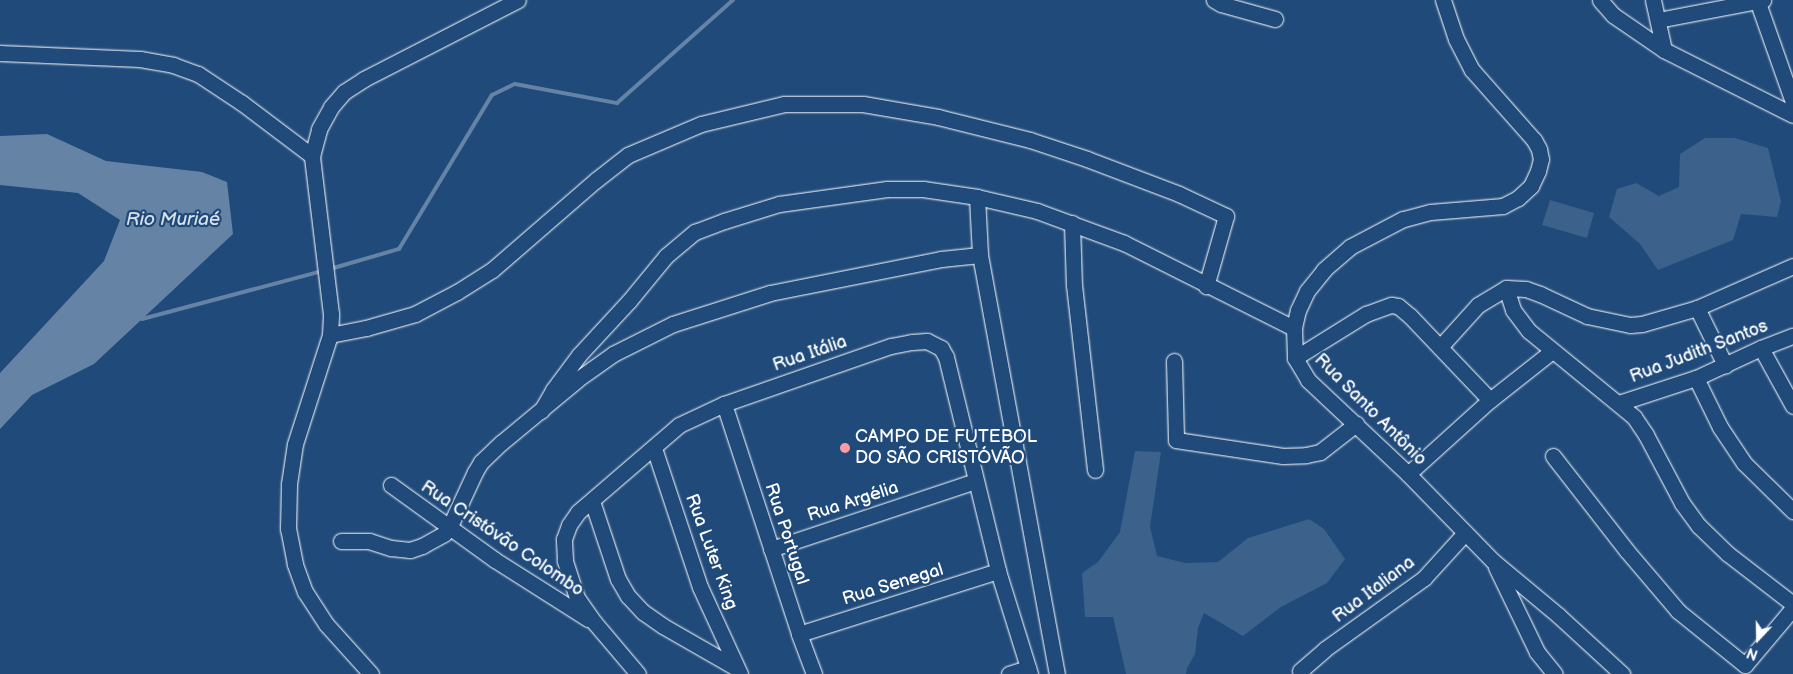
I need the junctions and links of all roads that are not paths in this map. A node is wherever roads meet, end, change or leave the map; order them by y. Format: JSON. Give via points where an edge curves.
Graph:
{"nodes":[{"id":1,"x":518,"y":0,"type":"edge"},
{"id":2,"x":1214,"y":0,"type":"edge"},
{"id":3,"x":1443,"y":0,"type":"edge"},
{"id":4,"x":1600,"y":0,"type":"edge"},
{"id":5,"x":1652,"y":0,"type":"edge"},
{"id":6,"x":1759,"y":0,"type":"edge"},
{"id":7,"x":1275,"y":19,"type":"dead end"},
{"id":8,"x":1658,"y":20,"type":"junction"},
{"id":9,"x":1664,"y":50,"type":"junction"},
{"id":10,"x":0,"y":54,"type":"edge"},
{"id":11,"x":1793,"y":102,"type":"edge"},
{"id":12,"x":1793,"y":114,"type":"edge"},
{"id":13,"x":312,"y":156,"type":"junction"},
{"id":14,"x":977,"y":197,"type":"junction"},
{"id":15,"x":1072,"y":223,"type":"junction"},
{"id":16,"x":980,"y":254,"type":"junction"},
{"id":17,"x":1793,"y":266,"type":"edge"},
{"id":18,"x":1206,"y":286,"type":"junction"},
{"id":19,"x":1506,"y":288,"type":"junction"},
{"id":20,"x":1697,"y":308,"type":"junction"},
{"id":21,"x":1294,"y":328,"type":"junction"},
{"id":22,"x":330,"y":335,"type":"junction"},
{"id":23,"x":1793,"y":336,"type":"edge"},
{"id":24,"x":1440,"y":346,"type":"junction"},
{"id":25,"x":1761,"y":348,"type":"junction"},
{"id":26,"x":1552,"y":351,"type":"junction"},
{"id":27,"x":1294,"y":358,"type":"junction"},
{"id":28,"x":1174,"y":361,"type":"dead end"},
{"id":29,"x":1725,"y":365,"type":"junction"},
{"id":30,"x":1696,"y":378,"type":"junction"},
{"id":31,"x":1490,"y":400,"type":"junction"},
{"id":32,"x":1619,"y":403,"type":"junction"},
{"id":33,"x":724,"y":404,"type":"junction"},
{"id":34,"x":1793,"y":406,"type":"edge"},
{"id":35,"x":541,"y":411,"type":"junction"},
{"id":36,"x":1356,"y":424,"type":"junction"},
{"id":37,"x":654,"y":448,"type":"junction"},
{"id":38,"x":1553,"y":456,"type":"dead end"},
{"id":39,"x":1095,"y":470,"type":"dead end"},
{"id":40,"x":1408,"y":474,"type":"junction"},
{"id":41,"x":975,"y":481,"type":"junction"},
{"id":42,"x":391,"y":485,"type":"dead end"},
{"id":43,"x":592,"y":501,"type":"junction"},
{"id":44,"x":1793,"y":510,"type":"edge"},
{"id":45,"x":449,"y":528,"type":"junction"},
{"id":46,"x":1465,"y":533,"type":"junction"},
{"id":47,"x":341,"y":541,"type":"dead end"},
{"id":48,"x":771,"y":548,"type":"junction"},
{"id":49,"x":1493,"y":561,"type":"junction"},
{"id":50,"x":998,"y":571,"type":"junction"},
{"id":51,"x":1542,"y":601,"type":"junction"},
{"id":52,"x":1793,"y":604,"type":"edge"},
{"id":53,"x":1793,"y":608,"type":"edge"},
{"id":54,"x":1520,"y":616,"type":"junction"},
{"id":55,"x":594,"y":622,"type":"junction"},
{"id":56,"x":799,"y":634,"type":"junction"},
{"id":57,"x":738,"y":671,"type":"edge"},
{"id":58,"x":1029,"y":671,"type":"edge"},
{"id":59,"x":1300,"y":671,"type":"dead end"},
{"id":60,"x":1545,"y":671,"type":"edge"},
{"id":61,"x":371,"y":674,"type":"edge"},
{"id":62,"x":638,"y":674,"type":"edge"},
{"id":63,"x":814,"y":674,"type":"edge"},
{"id":64,"x":1009,"y":674,"type":"edge"},
{"id":65,"x":1057,"y":674,"type":"edge"},
{"id":66,"x":1622,"y":674,"type":"edge"}],
"edges":[{"from":1,"to":13,"type":"street","via":[[344,92],[319,128]]},
{"from":2,"to":7,"type":"street"},
{"from":3,"to":21,"type":"street","name":"Rua Santo Antônio","via":[[1456,39],[1472,70],[1539,149],[1538,172],[1518,198],[1503,206],[1430,212],[1402,219],[1350,247],[1324,270],[1307,291]]},
{"from":4,"to":9,"type":"street","via":[[1613,16]]},
{"from":5,"to":8,"type":"street"},
{"from":6,"to":8,"type":"street"},
{"from":6,"to":11,"type":"street"},
{"from":8,"to":9,"type":"street"},
{"from":9,"to":12,"type":"street"},
{"from":10,"to":13,"type":"street","via":[[140,60],[173,65],[198,74]]},
{"from":13,"to":22,"type":"street","via":[[331,314]]},
{"from":14,"to":15,"type":"street"},
{"from":14,"to":16,"type":"street"},
{"from":14,"to":35,"type":"street","via":[[887,189],[779,204],[695,232],[666,256],[566,370]]},
{"from":15,"to":18,"type":"street","via":[[1124,243]]},
{"from":15,"to":39,"type":"street","via":[[1074,285]]},
{"from":16,"to":35,"type":"street","via":[[770,293],[710,310],[651,334],[613,354]]},
{"from":16,"to":65,"type":"street"},
{"from":17,"to":20,"type":"street"},
{"from":18,"to":21,"type":"street"},
{"from":18,"to":22,"type":"street","via":[[1226,216],[1179,194],[1030,140],[938,117],[863,104],[784,104],[701,124],[628,156],[492,270],[451,296],[415,314]]},
{"from":19,"to":20,"type":"street","via":[[1526,289],[1587,316],[1630,325],[1663,320]]},
{"from":19,"to":24,"type":"street","via":[[1478,305]]},
{"from":19,"to":26,"type":"street","via":[[1519,320]]},
{"from":20,"to":29,"type":"street"},
{"from":21,"to":27,"type":"street","name":"Rua Santo Antônio"},
{"from":22,"to":61,"type":"street","via":[[295,444],[289,484],[288,530],[305,592],[326,624]]},
{"from":23,"to":25,"type":"street","name":"Rua Judith Santos"},
{"from":24,"to":27,"type":"street","via":[[1410,316],[1391,304],[1366,314]]},
{"from":24,"to":31,"type":"street"},
{"from":25,"to":29,"type":"street","name":"Rua Judith Santos"},
{"from":25,"to":34,"type":"street"},
{"from":26,"to":31,"type":"street"},
{"from":26,"to":32,"type":"street"},
{"from":27,"to":36,"type":"street","name":"Rua Santo Antônio","via":[[1308,380]]},
{"from":28,"to":36,"type":"street","via":[[1176,440],[1283,456],[1306,455],[1320,452]]},
{"from":29,"to":30,"type":"street","name":"Rua Judith Santos"},
{"from":30,"to":32,"type":"street","name":"Rua Judith Santos"},
{"from":30,"to":44,"type":"street","via":[[1720,427],[1744,463]]},
{"from":31,"to":40,"type":"street"},
{"from":32,"to":52,"type":"street","via":[[1646,435],[1682,503],[1699,526],[1728,554]]},
{"from":33,"to":37,"type":"street","name":"Rua Itália","via":[[679,426]]},
{"from":33,"to":41,"type":"street","name":"Rua Itália","via":[[891,346],[928,341],[941,348],[946,357]]},
{"from":33,"to":48,"type":"street","name":"Rua Portugal"},
{"from":35,"to":45,"type":"street","via":[[481,462]]},
{"from":36,"to":40,"type":"street","name":"Rua Santo Antônio"},
{"from":37,"to":43,"type":"street","name":"Rua Itália"},
{"from":37,"to":57,"type":"street","name":"Rua Luter King","via":[[700,587]]},
{"from":38,"to":53,"type":"street","via":[[1678,611],[1745,665]]},
{"from":40,"to":46,"type":"street","name":"Rua Santo Antônio"},
{"from":41,"to":48,"type":"street","name":"Rua Argélia"},
{"from":41,"to":50,"type":"street","name":"Rua Itália"},
{"from":42,"to":45,"type":"street","name":"Rua Cristóvão Colombo"},
{"from":43,"to":55,"type":"street","name":"Rua Itália","via":[[573,519],[564,539],[565,560],[577,598]]},
{"from":43,"to":57,"type":"street","name":"Rua Luter King","via":[[618,579],[628,596],[643,612]]},
{"from":45,"to":47,"type":"street","via":[[433,541],[410,550],[369,541]]},
{"from":45,"to":55,"type":"street","name":"Rua Cristóvão Colombo"},
{"from":46,"to":49,"type":"street","name":"Rua Santo Antônio"},
{"from":46,"to":59,"type":"street","name":"Rua Italiana","via":[[1424,578],[1325,649]]},
{"from":48,"to":56,"type":"street","name":"Rua Portugal"},
{"from":49,"to":51,"type":"street","name":"Rua Santo Antônio"},
{"from":49,"to":54,"type":"street"},
{"from":50,"to":56,"type":"street","name":"Rua Senegal"},
{"from":50,"to":58,"type":"street","name":"Rua Itália"},
{"from":51,"to":54,"type":"street"},
{"from":51,"to":66,"type":"street","name":"Rua Santo Antônio"},
{"from":54,"to":60,"type":"street"},
{"from":55,"to":62,"type":"street","name":"Rua Itália"},
{"from":56,"to":63,"type":"street","name":"Rua Portugal"},
{"from":58,"to":64,"type":"street"}]}
